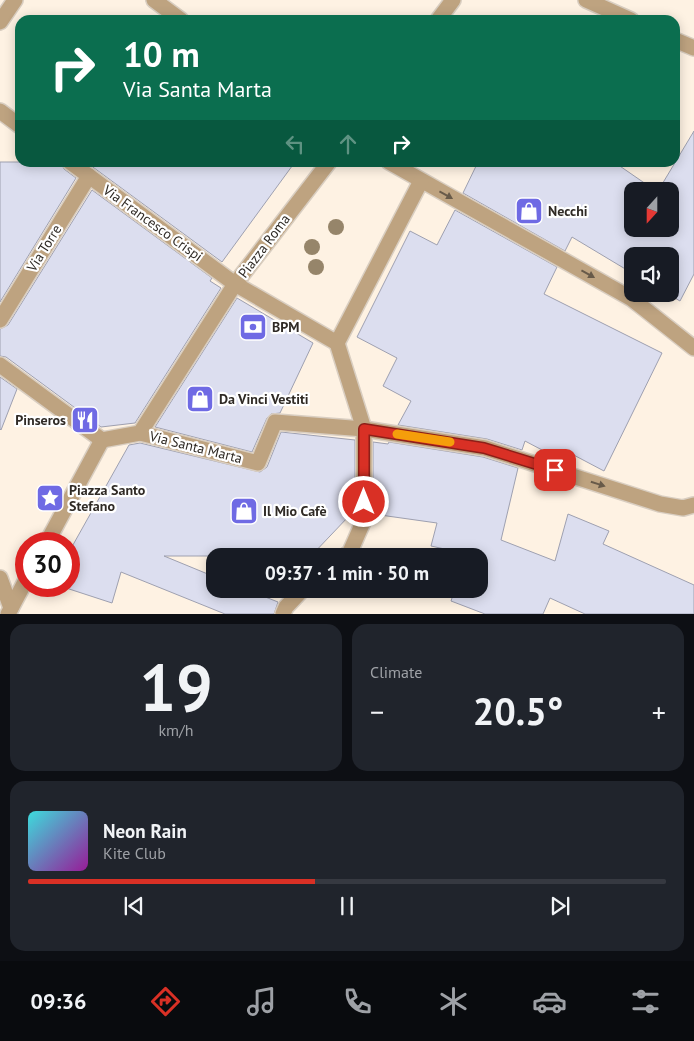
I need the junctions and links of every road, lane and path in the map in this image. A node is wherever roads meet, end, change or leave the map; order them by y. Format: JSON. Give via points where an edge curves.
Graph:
{"nodes":[{"id":1,"x":15,"y":0,"type":"edge"},
{"id":2,"x":154,"y":0,"type":"edge"},
{"id":3,"x":454,"y":0,"type":"edge"},
{"id":4,"x":586,"y":0,"type":"edge"},
{"id":5,"x":174,"y":15,"type":"edge"},
{"id":6,"x":442,"y":15,"type":"edge"},
{"id":7,"x":620,"y":15,"type":"edge"},
{"id":8,"x":0,"y":22,"type":"edge"},
{"id":9,"x":680,"y":42,"type":"edge"},
{"id":10,"x":694,"y":48,"type":"edge"},
{"id":11,"x":0,"y":111,"type":"edge"},
{"id":12,"x":15,"y":122,"type":"edge"},
{"id":13,"x":77,"y":167,"type":"edge"},
{"id":14,"x":324,"y":167,"type":"edge"},
{"id":15,"x":397,"y":167,"type":"edge"},
{"id":16,"x":89,"y":176,"type":"junction"},
{"id":17,"x":421,"y":181,"type":"junction"},
{"id":18,"x":235,"y":284,"type":"junction"},
{"id":19,"x":0,"y":320,"type":"edge"},
{"id":20,"x":340,"y":337,"type":"junction"},
{"id":21,"x":694,"y":348,"type":"edge"},
{"id":22,"x":0,"y":365,"type":"edge"},
{"id":23,"x":364,"y":429,"type":"junction"},
{"id":24,"x":140,"y":432,"type":"junction"},
{"id":25,"x":102,"y":440,"type":"junction"},
{"id":26,"x":688,"y":507,"type":"edge"},
{"id":27,"x":52,"y":532,"type":"edge"},
{"id":28,"x":352,"y":548,"type":"edge"},
{"id":29,"x":0,"y":578,"type":"edge"},
{"id":30,"x":17,"y":597,"type":"edge"},
{"id":31,"x":294,"y":598,"type":"edge"},
{"id":32,"x":10,"y":611,"type":"edge"},
{"id":33,"x":283,"y":614,"type":"edge"}],
"edges":[{"from":1,"to":8,"type":"street"},
{"from":2,"to":5,"type":"street"},
{"from":3,"to":6,"type":"street"},
{"from":4,"to":7,"type":"street"},
{"from":9,"to":10,"type":"street"},
{"from":11,"to":12,"type":"street"},
{"from":13,"to":16,"type":"street","name":"Via Francesco Crispi"},
{"from":14,"to":18,"type":"street","name":"Piazza Roma"},
{"from":15,"to":17,"type":"street"},
{"from":16,"to":18,"type":"street","name":"Via Francesco Crispi"},
{"from":16,"to":19,"type":"street","name":"Via Torre"},
{"from":17,"to":20,"type":"street"},
{"from":17,"to":21,"type":"street","one_way":true,"via":[[632,299]]},
{"from":18,"to":20,"type":"street","name":"Piazza Roma"},
{"from":18,"to":24,"type":"street"},
{"from":20,"to":23,"type":"street"},
{"from":22,"to":25,"type":"street"},
{"from":23,"to":24,"type":"street","name":"Via Santa Marta","via":[[275,422],[258,463]]},
{"from":23,"to":26,"type":"street","name":"Via Santa Marta","one_way":true,"via":[[484,448],[660,504]]},
{"from":23,"to":28,"type":"street","via":[[364,520]]},
{"from":24,"to":25,"type":"street"},
{"from":25,"to":27,"type":"street"},
{"from":29,"to":32,"type":"street"},
{"from":30,"to":32,"type":"street"},
{"from":31,"to":33,"type":"street"}]}
